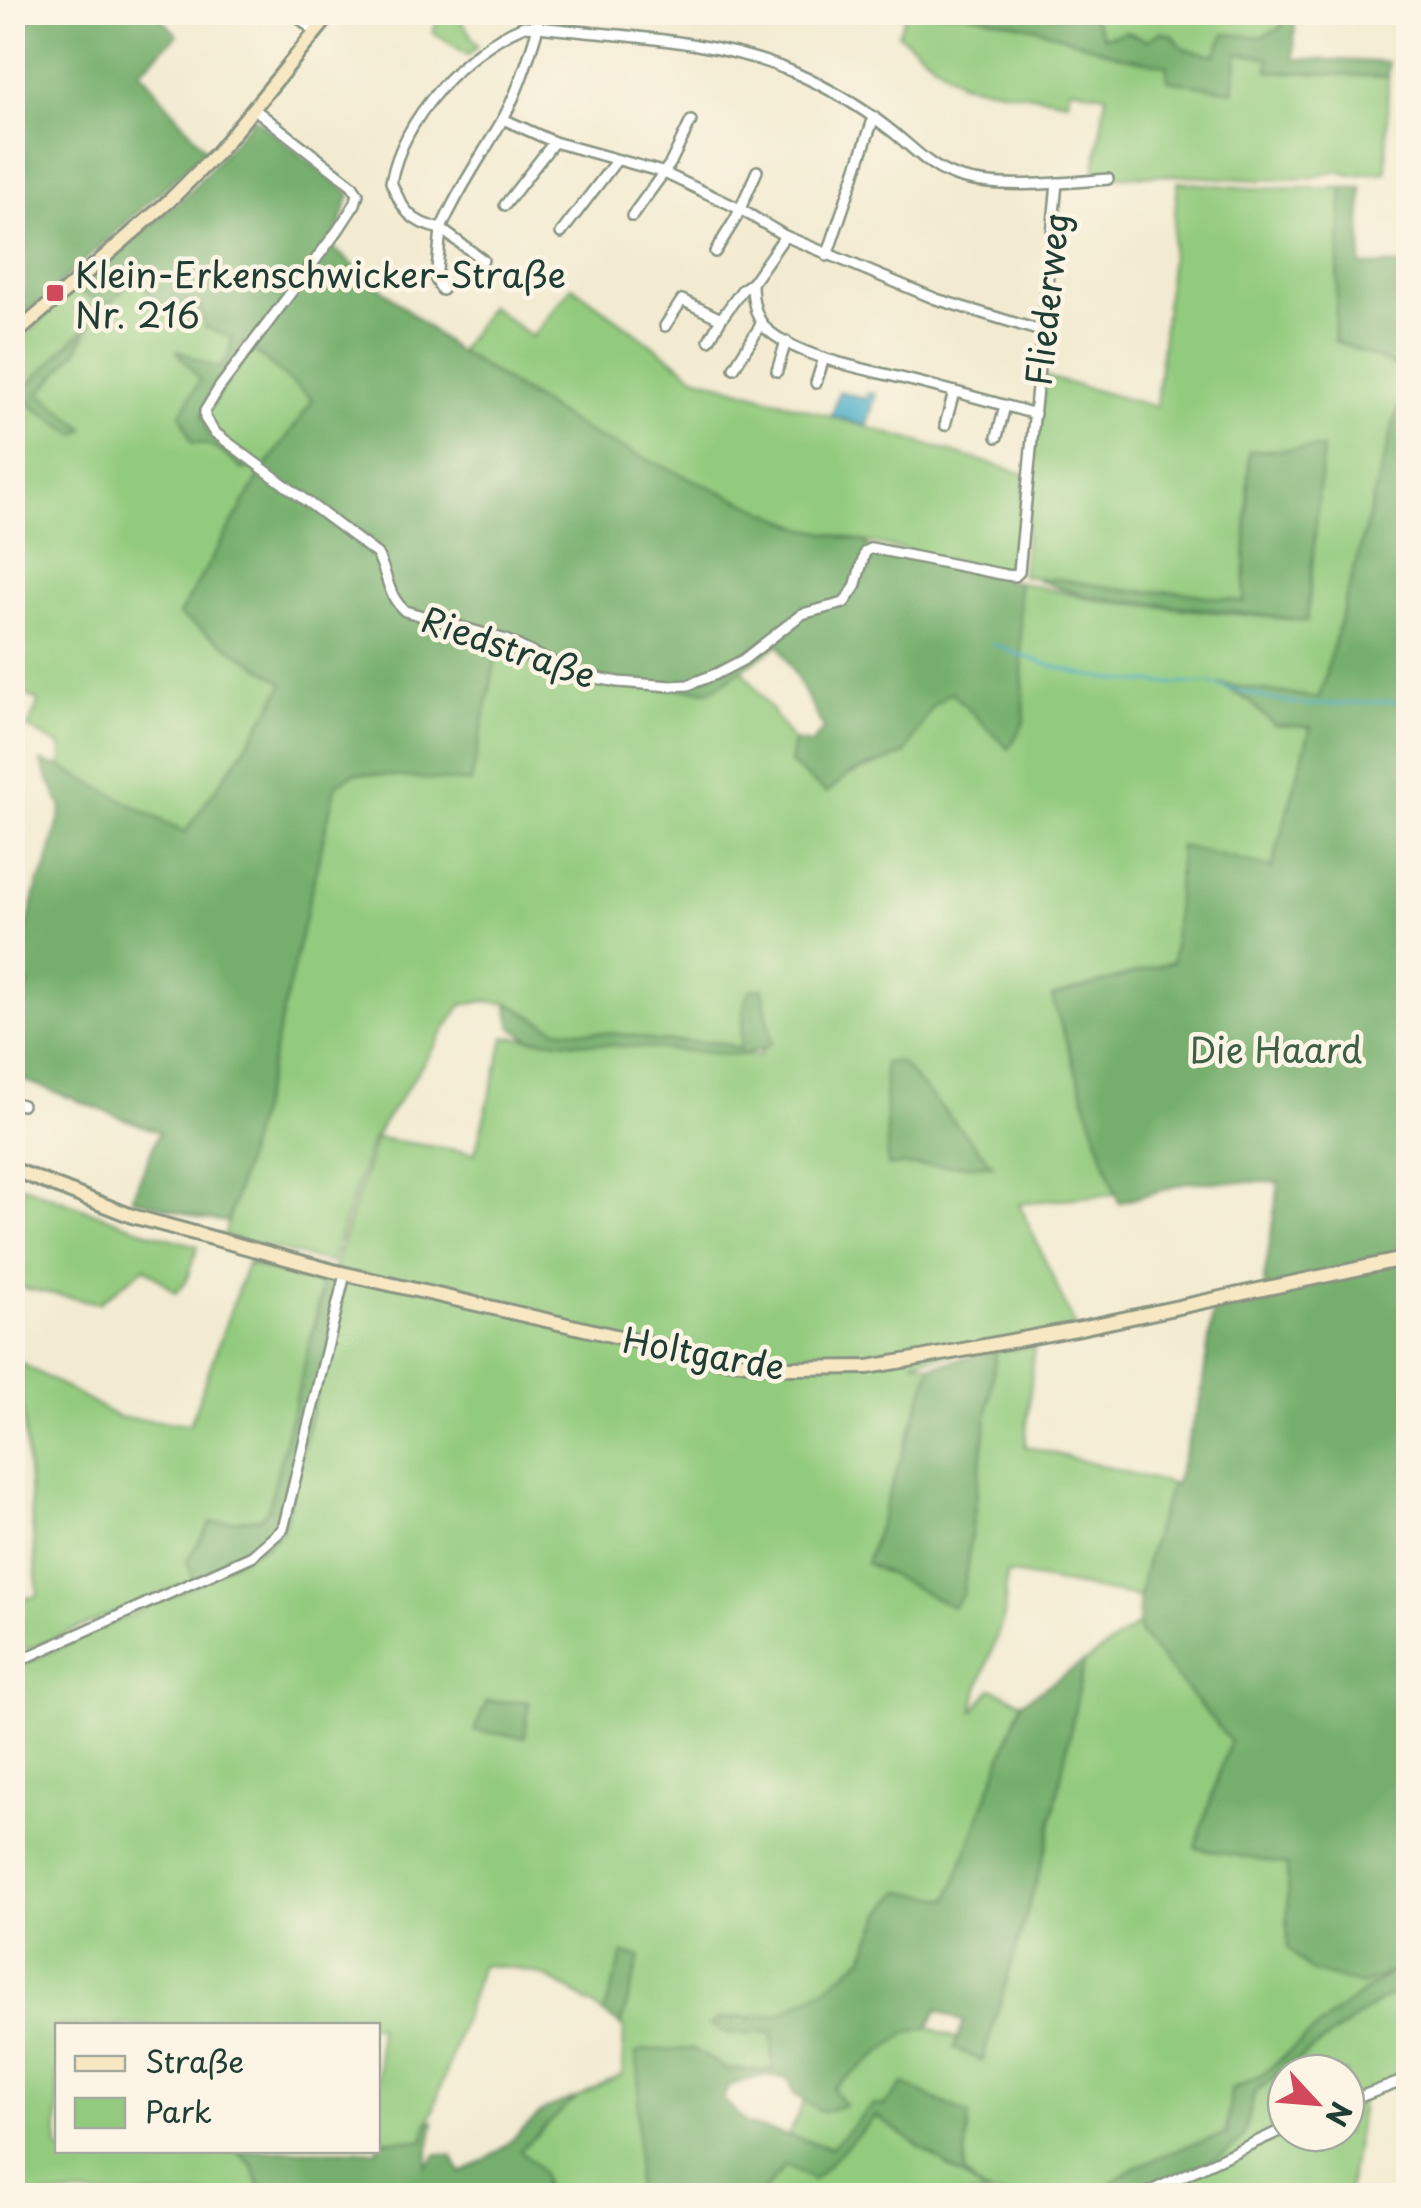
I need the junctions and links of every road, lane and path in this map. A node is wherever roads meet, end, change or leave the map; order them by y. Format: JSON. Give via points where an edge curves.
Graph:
{"nodes":[{"id":1,"x":293,"y":12,"type":"edge"},
{"id":2,"x":332,"y":12,"type":"edge"},
{"id":3,"x":538,"y":12,"type":"edge"},
{"id":4,"x":538,"y":27,"type":"junction"},
{"id":5,"x":316,"y":32,"type":"junction"},
{"id":6,"x":253,"y":108,"type":"junction"},
{"id":7,"x":874,"y":117,"type":"junction"},
{"id":8,"x":503,"y":119,"type":"junction"},
{"id":9,"x":691,"y":121,"type":"dead end"},
{"id":10,"x":554,"y":142,"type":"junction"},
{"id":11,"x":616,"y":161,"type":"junction"},
{"id":12,"x":757,"y":171,"type":"dead end"},
{"id":13,"x":662,"y":172,"type":"junction"},
{"id":14,"x":1108,"y":179,"type":"dead end"},
{"id":15,"x":1057,"y":183,"type":"junction"},
{"id":16,"x":505,"y":205,"type":"dead end"},
{"id":17,"x":740,"y":209,"type":"junction"},
{"id":18,"x":632,"y":216,"type":"dead end"},
{"id":19,"x":440,"y":229,"type":"junction"},
{"id":20,"x":560,"y":233,"type":"dead end"},
{"id":21,"x":784,"y":236,"type":"junction"},
{"id":22,"x":715,"y":252,"type":"dead end"},
{"id":23,"x":827,"y":256,"type":"junction"},
{"id":24,"x":482,"y":260,"type":"dead end"},
{"id":25,"x":752,"y":283,"type":"junction"},
{"id":26,"x":442,"y":290,"type":"dead end"},
{"id":27,"x":721,"y":318,"type":"junction"},
{"id":28,"x":762,"y":323,"type":"junction"},
{"id":29,"x":665,"y":326,"type":"dead end"},
{"id":30,"x":1044,"y":332,"type":"junction"},
{"id":31,"x":12,"y":337,"type":"edge"},
{"id":32,"x":709,"y":340,"type":"dead end"},
{"id":33,"x":786,"y":341,"type":"junction"},
{"id":34,"x":824,"y":358,"type":"junction"},
{"id":35,"x":734,"y":368,"type":"dead end"},
{"id":36,"x":777,"y":371,"type":"dead end"},
{"id":37,"x":816,"y":383,"type":"dead end"},
{"id":38,"x":954,"y":392,"type":"junction"},
{"id":39,"x":1005,"y":406,"type":"junction"},
{"id":40,"x":1035,"y":414,"type":"junction"},
{"id":41,"x":944,"y":425,"type":"dead end"},
{"id":42,"x":996,"y":437,"type":"dead end"},
{"id":43,"x":1006,"y":576,"type":"joint"},
{"id":44,"x":12,"y":1169,"type":"edge"},
{"id":45,"x":1408,"y":1258,"type":"edge"},
{"id":46,"x":345,"y":1274,"type":"junction"},
{"id":47,"x":12,"y":1664,"type":"edge"},
{"id":48,"x":1408,"y":2079,"type":"edge"},
{"id":49,"x":1366,"y":2095,"type":"edge"},
{"id":50,"x":1266,"y":2137,"type":"edge"},
{"id":51,"x":1140,"y":2196,"type":"edge"}],
"edges":[{"from":1,"to":5,"type":"street"},
{"from":2,"to":5,"type":"street"},
{"from":3,"to":4,"type":"street"},
{"from":4,"to":7,"type":"street","via":[[741,54],[825,87]]},
{"from":4,"to":8,"type":"street"},
{"from":4,"to":19,"type":"street","via":[[511,31],[476,56],[430,103],[406,141],[391,182],[402,210],[420,225]]},
{"from":5,"to":6,"type":"street"},
{"from":6,"to":31,"type":"street","via":[[169,201]]},
{"from":6,"to":43,"type":"street","name":"Riedstraße","via":[[358,194],[219,388],[205,418],[214,432],[377,554],[393,601],[405,611],[506,640],[576,674],[688,685],[743,660],[802,614],[844,603],[871,548]]},
{"from":7,"to":15,"type":"street","via":[[958,178]]},
{"from":7,"to":23,"type":"street"},
{"from":8,"to":10,"type":"street"},
{"from":8,"to":19,"type":"street"},
{"from":9,"to":13,"type":"street"},
{"from":10,"to":11,"type":"street"},
{"from":10,"to":16,"type":"street"},
{"from":11,"to":13,"type":"street"},
{"from":11,"to":20,"type":"street"},
{"from":12,"to":17,"type":"street"},
{"from":13,"to":17,"type":"street"},
{"from":13,"to":18,"type":"street"},
{"from":14,"to":15,"type":"street"},
{"from":15,"to":30,"type":"street","name":"Fliederweg"},
{"from":17,"to":21,"type":"street"},
{"from":17,"to":22,"type":"street"},
{"from":19,"to":24,"type":"street"},
{"from":19,"to":26,"type":"street","via":[[436,280]]},
{"from":21,"to":23,"type":"street"},
{"from":21,"to":25,"type":"street"},
{"from":23,"to":30,"type":"street"},
{"from":25,"to":27,"type":"street"},
{"from":25,"to":28,"type":"street"},
{"from":27,"to":29,"type":"street","via":[[682,300]]},
{"from":27,"to":32,"type":"street"},
{"from":28,"to":33,"type":"street","name":"Fliederweg"},
{"from":28,"to":35,"type":"street"},
{"from":30,"to":40,"type":"street","name":"Fliederweg"},
{"from":33,"to":34,"type":"street","name":"Fliederweg"},
{"from":33,"to":36,"type":"street"},
{"from":34,"to":37,"type":"street"},
{"from":34,"to":38,"type":"street","name":"Fliederweg"},
{"from":38,"to":39,"type":"street","name":"Fliederweg"},
{"from":38,"to":41,"type":"street"},
{"from":39,"to":40,"type":"street","name":"Fliederweg"},
{"from":39,"to":42,"type":"street","name":"Fliederweg"},
{"from":40,"to":43,"type":"street","name":"Fliederweg","via":[[1021,566]]},
{"from":44,"to":46,"type":"street","name":"Holtgarde","via":[[132,1216]]},
{"from":45,"to":46,"type":"street","name":"Holtgarde","via":[[1076,1329],[830,1369],[715,1360]]},
{"from":46,"to":47,"type":"street","via":[[277,1537],[252,1556]]},
{"from":48,"to":49,"type":"street"},
{"from":50,"to":51,"type":"street"}]}
